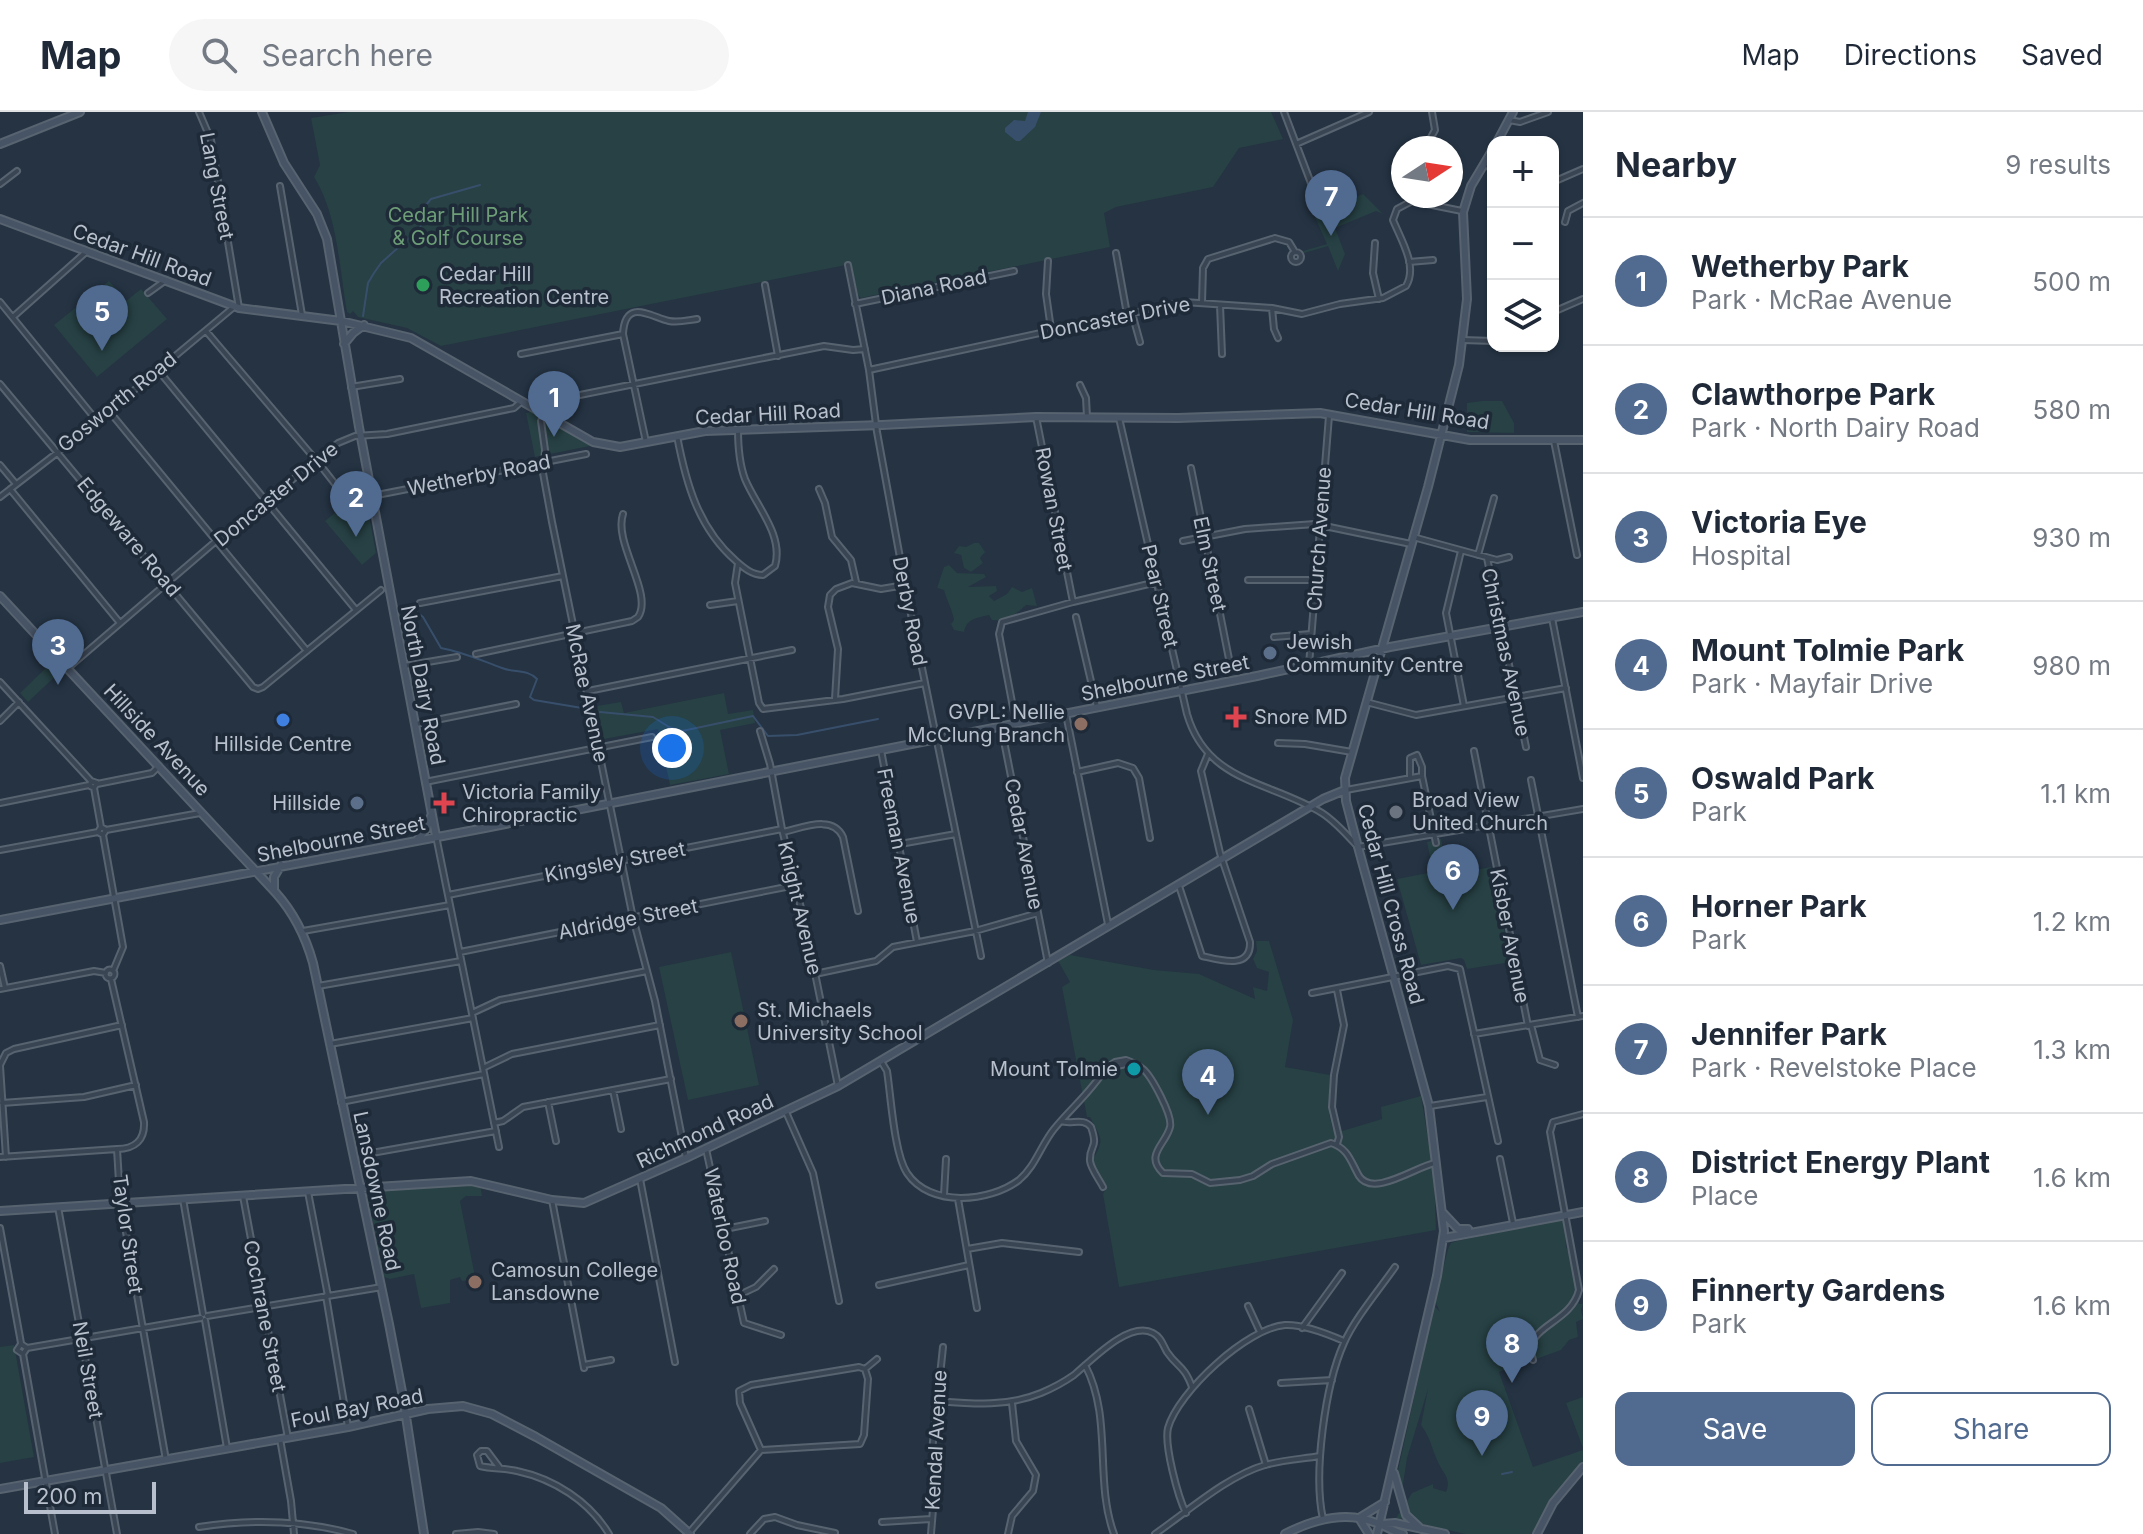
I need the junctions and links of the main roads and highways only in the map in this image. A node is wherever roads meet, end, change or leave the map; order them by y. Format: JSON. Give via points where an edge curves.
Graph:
{"nodes":[{"id":1,"x":80,"y":112,"type":"edge"},
{"id":2,"x":262,"y":112,"type":"edge"},
{"id":3,"x":1513,"y":112,"type":"edge"},
{"id":4,"x":68,"y":114,"type":"edge"},
{"id":5,"x":1500,"y":136,"type":"edge"},
{"id":6,"x":0,"y":144,"type":"edge"},
{"id":7,"x":1487,"y":160,"type":"edge"},
{"id":8,"x":0,"y":219,"type":"edge"},
{"id":9,"x":341,"y":321,"type":"junction"},
{"id":10,"x":364,"y":325,"type":"junction"},
{"id":11,"x":344,"y":344,"type":"junction"},
{"id":12,"x":1440,"y":435,"type":"junction"},
{"id":13,"x":1583,"y":440,"type":"edge"},
{"id":14,"x":1,"y":598,"type":"edge"},
{"id":15,"x":1583,"y":612,"type":"edge"},
{"id":16,"x":1381,"y":649,"type":"junction"},
{"id":17,"x":1345,"y":790,"type":"junction"},
{"id":18,"x":431,"y":813,"type":"junction"},
{"id":19,"x":436,"y":836,"type":"junction"},
{"id":20,"x":417,"y":840,"type":"junction"},
{"id":21,"x":281,"y":865,"type":"junction"},
{"id":22,"x":257,"y":871,"type":"junction"},
{"id":23,"x":274,"y":890,"type":"junction"},
{"id":24,"x":0,"y":920,"type":"edge"},
{"id":25,"x":360,"y":1187,"type":"junction"},
{"id":26,"x":0,"y":1211,"type":"edge"},
{"id":27,"x":1583,"y":1212,"type":"edge"},
{"id":28,"x":1443,"y":1213,"type":"junction"},
{"id":29,"x":1476,"y":1231,"type":"junction"},
{"id":30,"x":1444,"y":1238,"type":"junction"},
{"id":31,"x":405,"y":1414,"type":"junction"},
{"id":32,"x":1393,"y":1467,"type":"junction"},
{"id":33,"x":1583,"y":1467,"type":"edge"},
{"id":34,"x":0,"y":1489,"type":"edge"},
{"id":35,"x":1385,"y":1502,"type":"junction"},
{"id":36,"x":1359,"y":1518,"type":"junction"},
{"id":37,"x":1380,"y":1524,"type":"junction"},
{"id":38,"x":1421,"y":1529,"type":"junction"},
{"id":39,"x":1287,"y":1533,"type":"edge"},
{"id":40,"x":424,"y":1534,"type":"edge"},
{"id":41,"x":689,"y":1534,"type":"edge"},
{"id":42,"x":1369,"y":1534,"type":"edge"},
{"id":43,"x":1377,"y":1534,"type":"edge"},
{"id":44,"x":1403,"y":1534,"type":"edge"},
{"id":45,"x":1445,"y":1534,"type":"edge"},
{"id":46,"x":1537,"y":1534,"type":"edge"}],
"edges":[{"from":1,"to":4,"type":"main road"},
{"from":2,"to":9,"type":"main road","name":"North Dairy Road","via":[[284,163],[322,223]]},
{"from":3,"to":5,"type":"main road"},
{"from":4,"to":6,"type":"main road"},
{"from":7,"to":12,"type":"main road","name":"Cedar Hill Cross Road","via":[[1463,212],[1463,340]]},
{"from":8,"to":9,"type":"main road","name":"Cedar Hill Road","via":[[237,307]]},
{"from":9,"to":10,"type":"main road","name":"Cedar Hill Road"},
{"from":9,"to":11,"type":"main road","name":"North Dairy Road"},
{"from":10,"to":11,"type":"main road"},
{"from":10,"to":12,"type":"main road","name":"Cedar Hill Road","via":[[421,343],[600,445],[620,447],[738,429],[1330,413]]},
{"from":11,"to":18,"type":"main road","name":"North Dairy Road"},
{"from":12,"to":13,"type":"main road","name":"Cedar Hill Road"},
{"from":12,"to":16,"type":"main road","name":"Cedar Hill Cross Road"},
{"from":14,"to":22,"type":"main road","name":"Hillside Avenue"},
{"from":15,"to":16,"type":"main road","name":"Shelbourne Street"},
{"from":16,"to":17,"type":"main road","name":"Cedar Hill Cross Road"},
{"from":16,"to":19,"type":"main road","name":"Shelbourne Street"},
{"from":17,"to":25,"type":"main road","name":"Richmond Road","via":[[838,1086],[584,1203],[477,1181]]},
{"from":17,"to":28,"type":"main road","name":"Cedar Hill Cross Road","via":[[1429,1106]]},
{"from":18,"to":19,"type":"main road","name":"North Dairy Road"},
{"from":18,"to":20,"type":"main road"},
{"from":19,"to":20,"type":"main road","name":"Shelbourne Street"},
{"from":20,"to":21,"type":"main road","name":"Shelbourne Street"},
{"from":21,"to":22,"type":"main road","name":"Shelbourne Street"},
{"from":21,"to":23,"type":"main road"},
{"from":22,"to":23,"type":"main road","name":"Lansdowne Road"},
{"from":22,"to":24,"type":"main road","name":"Shelbourne Street"},
{"from":23,"to":25,"type":"main road","name":"Lansdowne Road","via":[[311,953]]},
{"from":25,"to":26,"type":"main road","name":"Richmond Road"},
{"from":25,"to":31,"type":"main road","name":"Lansdowne Road"},
{"from":27,"to":29,"type":"main road"},
{"from":28,"to":29,"type":"main road","via":[[1458,1229]]},
{"from":28,"to":30,"type":"main road","name":"Cedar Hill Cross Road"},
{"from":29,"to":30,"type":"main road"},
{"from":30,"to":32,"type":"main road","name":"Cedar Hill Cross Road"},
{"from":31,"to":34,"type":"main road","name":"Foul Bay Road"},
{"from":31,"to":40,"type":"main road","name":"Lansdowne Road"},
{"from":31,"to":41,"type":"main road","name":"Foul Bay Road","via":[[451,1406],[487,1411],[661,1508]]},
{"from":32,"to":35,"type":"main road","name":"Cedar Hill Cross Road"},
{"from":32,"to":38,"type":"main road","via":[[1403,1510]]},
{"from":33,"to":46,"type":"main road","via":[[1553,1503]]},
{"from":35,"to":36,"type":"main road"},
{"from":35,"to":37,"type":"main road","name":"Cedar Hill Cross Road"},
{"from":36,"to":37,"type":"main road"},
{"from":36,"to":39,"type":"main road","via":[[1323,1519]]},
{"from":36,"to":42,"type":"main road"},
{"from":37,"to":38,"type":"main road"},
{"from":37,"to":43,"type":"main road","name":"Cedar Hill Cross Road"},
{"from":37,"to":44,"type":"main road"},
{"from":38,"to":45,"type":"main road"}]}
